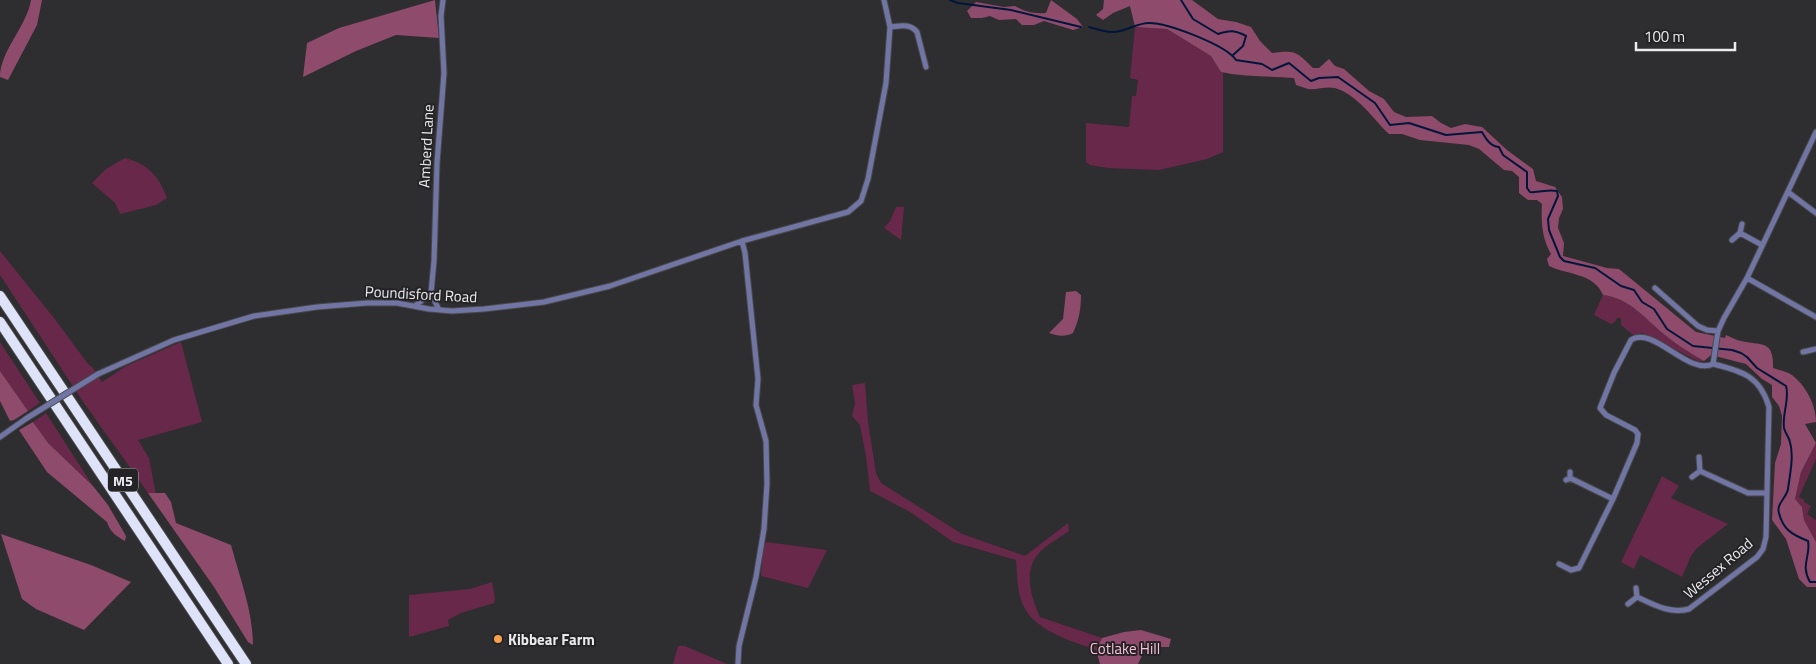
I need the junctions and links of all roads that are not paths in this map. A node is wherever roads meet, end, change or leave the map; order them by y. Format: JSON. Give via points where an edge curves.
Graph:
{"nodes":[{"id":1,"x":443,"y":0,"type":"edge"},
{"id":2,"x":884,"y":0,"type":"edge"},
{"id":3,"x":890,"y":27,"type":"junction"},
{"id":4,"x":924,"y":58,"type":"junction"},
{"id":5,"x":917,"y":60,"type":"dead end"},
{"id":6,"x":926,"y":67,"type":"dead end"},
{"id":7,"x":1816,"y":132,"type":"edge"},
{"id":8,"x":1814,"y":139,"type":"edge"},
{"id":9,"x":1788,"y":192,"type":"junction"},
{"id":10,"x":1816,"y":213,"type":"edge"},
{"id":11,"x":1742,"y":224,"type":"dead end"},
{"id":12,"x":1740,"y":233,"type":"junction"},
{"id":13,"x":1732,"y":240,"type":"dead end"},
{"id":14,"x":742,"y":241,"type":"junction"},
{"id":15,"x":1762,"y":245,"type":"junction"},
{"id":16,"x":1747,"y":278,"type":"junction"},
{"id":17,"x":1655,"y":288,"type":"dead end"},
{"id":18,"x":431,"y":293,"type":"junction"},
{"id":19,"x":0,"y":296,"type":"edge"},
{"id":20,"x":415,"y":306,"type":"junction"},
{"id":21,"x":439,"y":310,"type":"junction"},
{"id":22,"x":1816,"y":317,"type":"edge"},
{"id":23,"x":0,"y":322,"type":"edge"},
{"id":24,"x":1718,"y":331,"type":"junction"},
{"id":25,"x":1816,"y":349,"type":"edge"},
{"id":26,"x":1803,"y":352,"type":"dead end"},
{"id":27,"x":1713,"y":364,"type":"junction"},
{"id":28,"x":1644,"y":431,"type":"dead end"},
{"id":29,"x":1638,"y":434,"type":"junction"},
{"id":30,"x":0,"y":437,"type":"edge"},
{"id":31,"x":1699,"y":458,"type":"dead end"},
{"id":32,"x":1700,"y":471,"type":"junction"},
{"id":33,"x":1568,"y":477,"type":"dead end"},
{"id":34,"x":1692,"y":478,"type":"dead end"},
{"id":35,"x":1767,"y":493,"type":"junction"},
{"id":36,"x":1612,"y":499,"type":"junction"},
{"id":37,"x":1559,"y":564,"type":"dead end"},
{"id":38,"x":1636,"y":588,"type":"dead end"},
{"id":39,"x":1637,"y":597,"type":"junction"},
{"id":40,"x":1628,"y":604,"type":"dead end"},
{"id":41,"x":228,"y":664,"type":"edge"},
{"id":42,"x":246,"y":664,"type":"edge"},
{"id":43,"x":738,"y":664,"type":"edge"}],
"edges":[{"from":1,"to":18,"type":"street","name":"Amberd Lane","via":[[444,73]]},
{"from":2,"to":3,"type":"street","name":"Poundisford Road"},
{"from":3,"to":4,"type":"street","via":[[913,27]]},
{"from":3,"to":14,"type":"street","name":"Poundisford Road","via":[[886,83],[861,201],[848,212]]},
{"from":4,"to":5,"type":"street"},
{"from":4,"to":6,"type":"street"},
{"from":7,"to":8,"type":"street"},
{"from":8,"to":9,"type":"street"},
{"from":9,"to":10,"type":"street"},
{"from":9,"to":15,"type":"street"},
{"from":11,"to":12,"type":"street"},
{"from":12,"to":13,"type":"street"},
{"from":12,"to":15,"type":"street"},
{"from":14,"to":21,"type":"street","name":"Poundisford Road","via":[[610,286],[544,302]]},
{"from":14,"to":43,"type":"street","via":[[758,379],[756,401],[766,441],[767,484],[764,530]]},
{"from":15,"to":16,"type":"street"},
{"from":16,"to":22,"type":"street"},
{"from":16,"to":24,"type":"street"},
{"from":17,"to":24,"type":"street","via":[[1698,326]]},
{"from":18,"to":20,"type":"street"},
{"from":18,"to":21,"type":"street"},
{"from":19,"to":42,"type":"highway","number":"M5"},
{"from":20,"to":21,"type":"street","name":"Poundisford Road"},
{"from":20,"to":30,"type":"street","name":"Poundisford Road","bridge":true,"via":[[367,303],[254,316],[174,340],[98,374]]},
{"from":23,"to":41,"type":"highway","number":"M5"},
{"from":24,"to":27,"type":"street"},
{"from":25,"to":26,"type":"street"},
{"from":27,"to":29,"type":"street","name":"Wessex Road","via":[[1698,365],[1646,338],[1631,340],[1600,408]]},
{"from":27,"to":35,"type":"street","name":"Wessex Road","via":[[1749,376],[1767,399],[1770,407]]},
{"from":28,"to":29,"type":"street"},
{"from":29,"to":36,"type":"street"},
{"from":31,"to":32,"type":"street"},
{"from":32,"to":34,"type":"street"},
{"from":32,"to":35,"type":"street","via":[[1748,493]]},
{"from":33,"to":36,"type":"street"},
{"from":35,"to":39,"type":"street","name":"Wessex Road","via":[[1766,537],[1757,557],[1695,606],[1670,611]]},
{"from":36,"to":37,"type":"street","via":[[1579,568],[1571,570]]},
{"from":38,"to":39,"type":"street"},
{"from":39,"to":40,"type":"street"}]}
